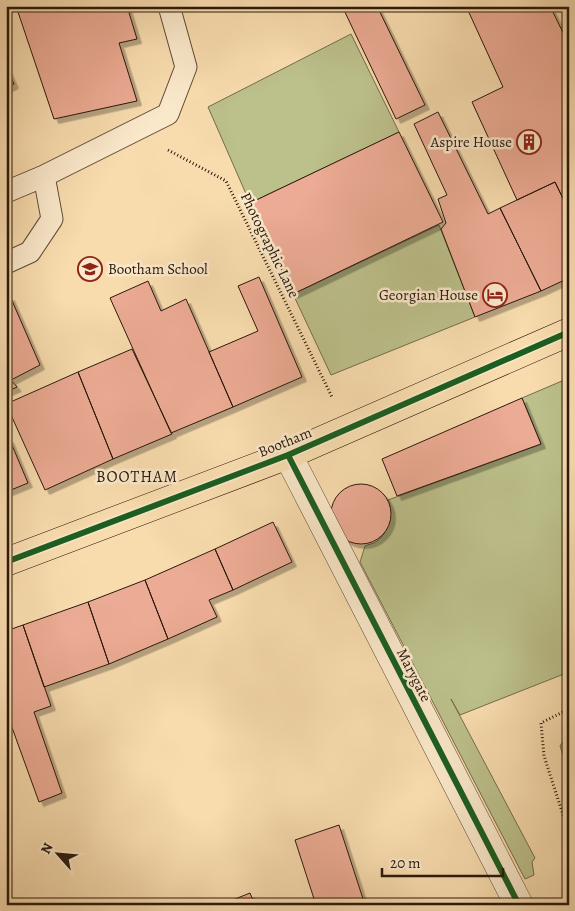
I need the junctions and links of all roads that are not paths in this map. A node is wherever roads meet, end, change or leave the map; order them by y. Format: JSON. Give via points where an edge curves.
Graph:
{"nodes":[{"id":1,"x":169,"y":6,"type":"edge"},
{"id":2,"x":44,"y":176,"type":"junction"},
{"id":3,"x":6,"y":192,"type":"edge"},
{"id":4,"x":6,"y":263,"type":"edge"},
{"id":5,"x":569,"y":332,"type":"edge"},
{"id":6,"x":288,"y":455,"type":"junction"},
{"id":7,"x":6,"y":562,"type":"edge"},
{"id":8,"x":519,"y":905,"type":"edge"}],
"edges":[{"from":1,"to":2,"type":"lane","via":[[186,67],[168,114]]},
{"from":2,"to":3,"type":"lane"},
{"from":2,"to":4,"type":"lane","via":[[52,219],[30,252]]},
{"from":5,"to":6,"type":"main road","name":"Bootham"},
{"from":6,"to":7,"type":"main road","name":"Bootham"},
{"from":6,"to":8,"type":"street","name":"Marygate"}]}
